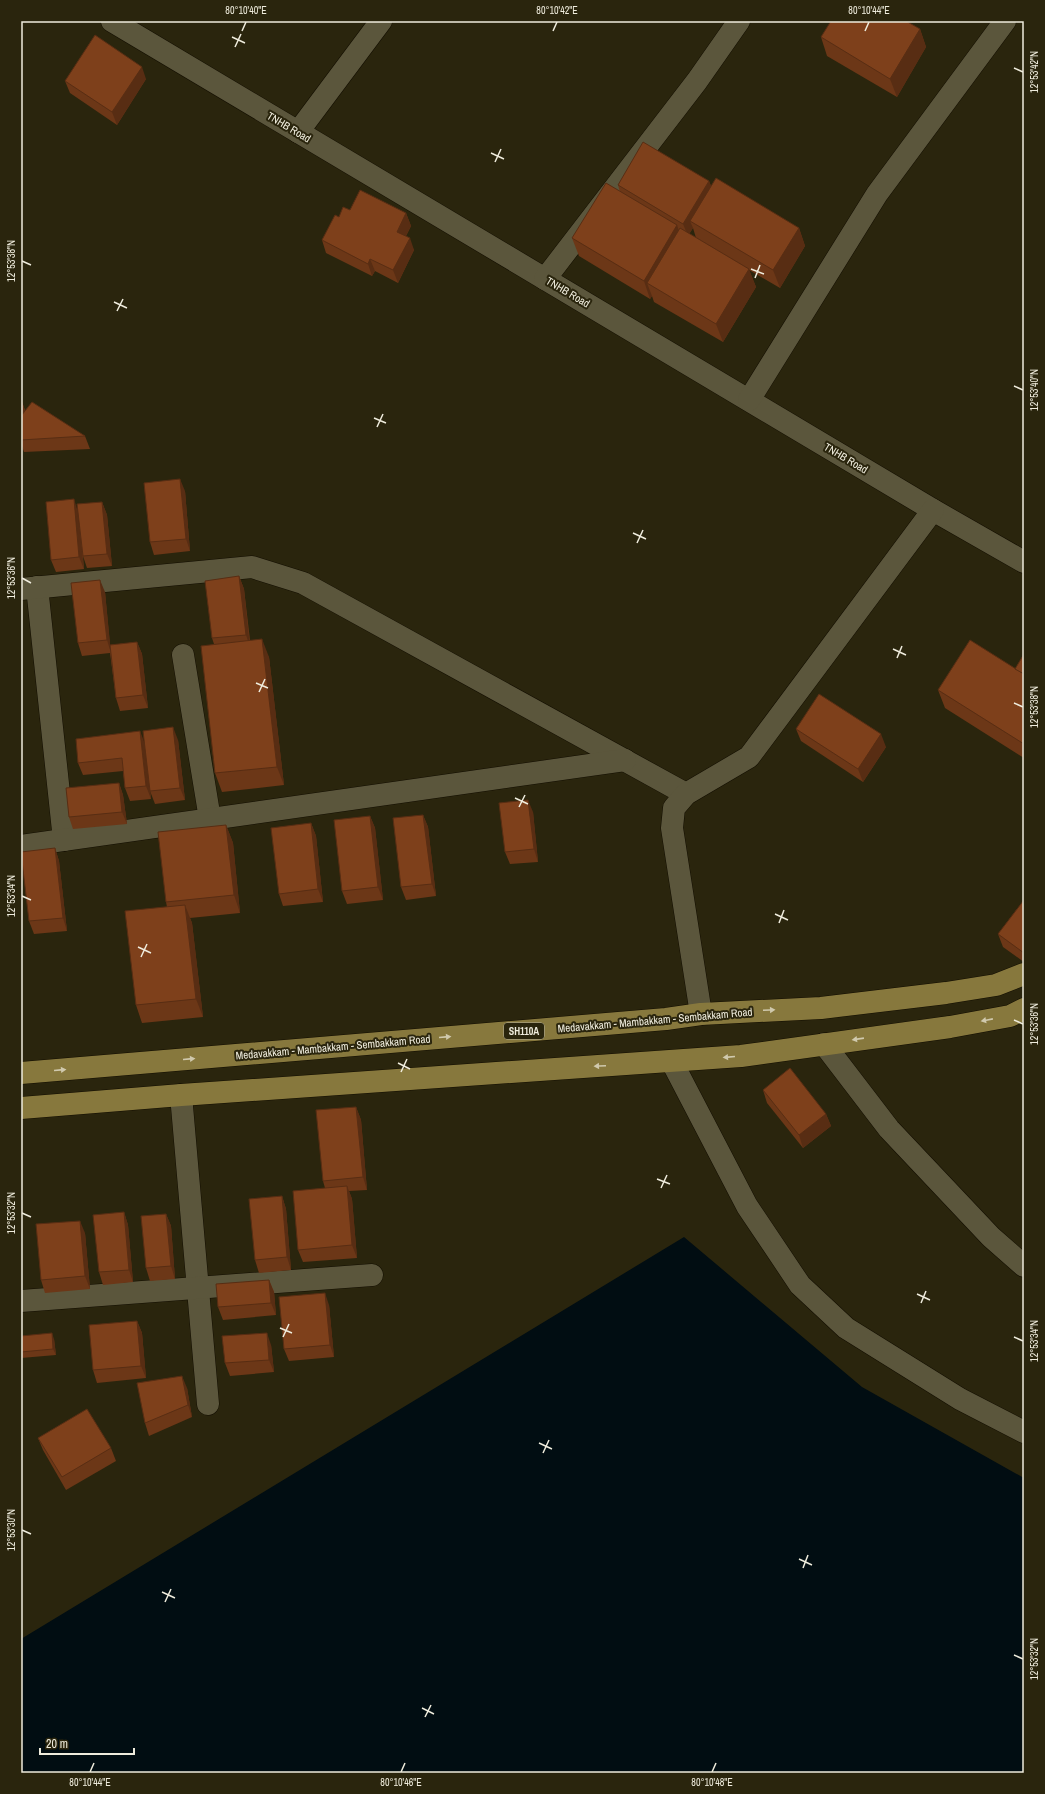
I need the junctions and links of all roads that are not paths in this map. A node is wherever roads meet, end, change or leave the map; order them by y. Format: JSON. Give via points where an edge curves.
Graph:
{"nodes":[{"id":1,"x":112,"y":21,"type":"edge"},
{"id":2,"x":381,"y":21,"type":"edge"},
{"id":3,"x":739,"y":21,"type":"edge"},
{"id":4,"x":1005,"y":21,"type":"edge"},
{"id":5,"x":298,"y":132,"type":"junction"},
{"id":6,"x":545,"y":279,"type":"junction"},
{"id":7,"x":749,"y":400,"type":"junction"},
{"id":8,"x":933,"y":510,"type":"junction"},
{"id":9,"x":1024,"y":562,"type":"edge"},
{"id":10,"x":29,"y":588,"type":"edge"},
{"id":11,"x":183,"y":655,"type":"dead end"},
{"id":12,"x":625,"y":760,"type":"junction"},
{"id":13,"x":686,"y":794,"type":"junction"},
{"id":14,"x":210,"y":819,"type":"junction"},
{"id":15,"x":64,"y":840,"type":"junction"},
{"id":16,"x":21,"y":846,"type":"edge"},
{"id":17,"x":1024,"y":974,"type":"edge"},
{"id":18,"x":1024,"y":1009,"type":"edge"},
{"id":19,"x":702,"y":1014,"type":"junction"},
{"id":20,"x":824,"y":1044,"type":"junction"},
{"id":21,"x":672,"y":1062,"type":"junction"},
{"id":22,"x":21,"y":1073,"type":"edge"},
{"id":23,"x":180,"y":1095,"type":"junction"},
{"id":24,"x":21,"y":1108,"type":"edge"},
{"id":25,"x":1024,"y":1266,"type":"edge"},
{"id":26,"x":372,"y":1275,"type":"dead end"},
{"id":27,"x":199,"y":1289,"type":"junction"},
{"id":28,"x":21,"y":1301,"type":"edge"},
{"id":29,"x":208,"y":1404,"type":"dead end"},
{"id":30,"x":1024,"y":1432,"type":"edge"}],
"edges":[{"from":1,"to":5,"type":"street","name":"TNHB Road"},
{"from":2,"to":5,"type":"street"},
{"from":3,"to":6,"type":"street","via":[[697,81]]},
{"from":4,"to":7,"type":"street","via":[[877,194]]},
{"from":5,"to":6,"type":"street","name":"TNHB Road"},
{"from":6,"to":7,"type":"street","name":"TNHB Road"},
{"from":7,"to":8,"type":"street","name":"TNHB Road"},
{"from":8,"to":9,"type":"street","name":"TNHB Road"},
{"from":8,"to":13,"type":"street","via":[[749,757]]},
{"from":10,"to":12,"type":"street","via":[[252,567],[303,583]]},
{"from":10,"to":15,"type":"street"},
{"from":11,"to":14,"type":"street"},
{"from":12,"to":13,"type":"street"},
{"from":12,"to":14,"type":"street"},
{"from":13,"to":19,"type":"street","via":[[674,808],[672,828]]},
{"from":14,"to":15,"type":"street"},
{"from":15,"to":16,"type":"street"},
{"from":19,"to":17,"type":"main road","name":"Medavakkam - Mambakkam - Sembakkam Road","number":"SH110A","one_way":true,"via":[[821,1008],[946,993],[996,985]]},
{"from":18,"to":20,"type":"main road","one_way":true,"via":[[1010,1016],[950,1027]]},
{"from":22,"to":19,"type":"main road","name":"Medavakkam - Mambakkam - Sembakkam Road","number":"SH110A","one_way":true},
{"from":20,"to":21,"type":"main road","one_way":true,"via":[[741,1056]]},
{"from":20,"to":25,"type":"street","via":[[889,1129],[991,1237]]},
{"from":21,"to":23,"type":"main road","one_way":true,"via":[[531,1069]]},
{"from":21,"to":30,"type":"street","via":[[747,1206],[800,1285],[846,1328],[960,1399]]},
{"from":23,"to":24,"type":"main road"},
{"from":23,"to":27,"type":"street"},
{"from":26,"to":27,"type":"street"},
{"from":27,"to":28,"type":"street"},
{"from":27,"to":29,"type":"street"}]}
